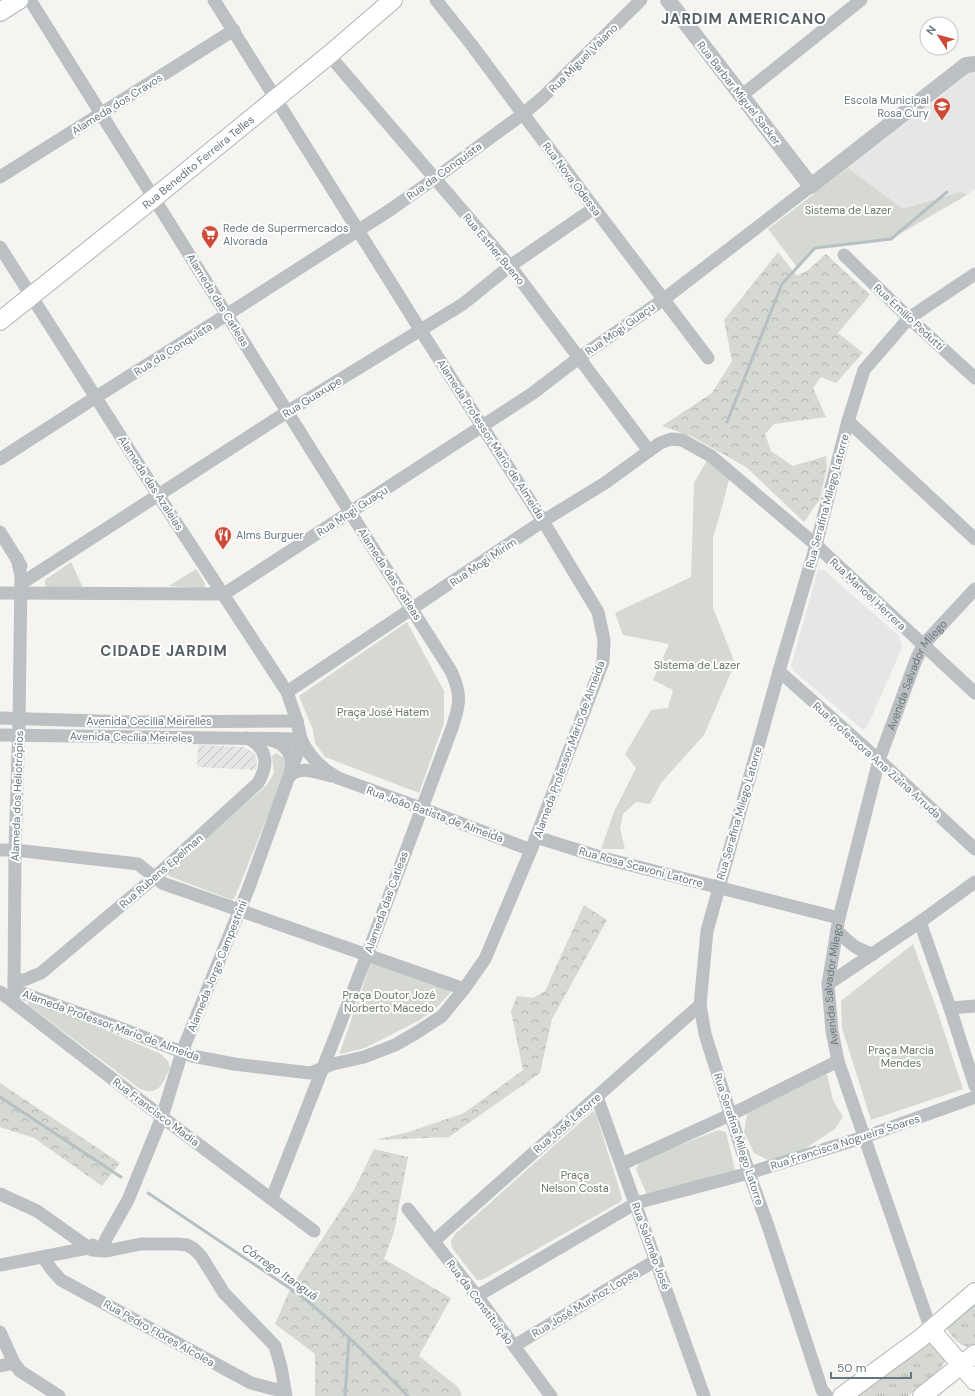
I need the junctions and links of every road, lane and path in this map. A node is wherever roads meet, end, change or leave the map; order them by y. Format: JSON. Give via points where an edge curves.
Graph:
{"nodes":[{"id":1,"x":20,"y":0,"type":"edge"},
{"id":2,"x":30,"y":0,"type":"edge"},
{"id":3,"x":214,"y":0,"type":"edge"},
{"id":4,"x":393,"y":0,"type":"edge"},
{"id":5,"x":436,"y":0,"type":"edge"},
{"id":6,"x":641,"y":0,"type":"edge"},
{"id":7,"x":861,"y":0,"type":"edge"},
{"id":8,"x":670,"y":1,"type":"edge"},
{"id":9,"x":0,"y":12,"type":"edge"},
{"id":10,"x":234,"y":30,"type":"junction"},
{"id":11,"x":329,"y":55,"type":"junction"},
{"id":12,"x":975,"y":64,"type":"edge"},
{"id":13,"x":741,"y":96,"type":"junction"},
{"id":14,"x":276,"y":98,"type":"junction"},
{"id":15,"x":101,"y":114,"type":"junction"},
{"id":16,"x":523,"y":114,"type":"junction"},
{"id":17,"x":0,"y":176,"type":"edge"},
{"id":18,"x":435,"y":178,"type":"junction"},
{"id":19,"x":811,"y":186,"type":"junction"},
{"id":20,"x":154,"y":198,"type":"junction"},
{"id":21,"x":594,"y":208,"type":"junction"},
{"id":22,"x":358,"y":230,"type":"junction"},
{"id":23,"x":0,"y":247,"type":"edge"},
{"id":24,"x":844,"y":255,"type":"dead end"},
{"id":25,"x":510,"y":266,"type":"junction"},
{"id":26,"x":975,"y":274,"type":"edge"},
{"id":27,"x":31,"y":296,"type":"junction"},
{"id":28,"x":664,"y":299,"type":"junction"},
{"id":29,"x":227,"y":314,"type":"junction"},
{"id":30,"x":909,"y":318,"type":"junction"},
{"id":31,"x":0,"y":321,"type":"edge"},
{"id":32,"x":421,"y":331,"type":"junction"},
{"id":33,"x":580,"y":357,"type":"junction"},
{"id":34,"x":708,"y":358,"type":"dead end"},
{"id":35,"x":975,"y":378,"type":"edge"},
{"id":36,"x":96,"y":397,"type":"junction"},
{"id":37,"x":287,"y":412,"type":"junction"},
{"id":38,"x":848,"y":421,"type":"junction"},
{"id":39,"x":482,"y":426,"type":"junction"},
{"id":40,"x":682,"y":440,"type":"joint"},
{"id":41,"x":649,"y":451,"type":"junction"},
{"id":42,"x":0,"y":460,"type":"edge"},
{"id":43,"x":158,"y":495,"type":"junction"},
{"id":44,"x":350,"y":512,"type":"junction"},
{"id":45,"x":544,"y":521,"type":"junction"},
{"id":46,"x":0,"y":532,"type":"edge"},
{"id":47,"x":975,"y":539,"type":"edge"},
{"id":48,"x":816,"y":545,"type":"junction"},
{"id":49,"x":23,"y":587,"type":"junction"},
{"id":50,"x":975,"y":589,"type":"edge"},
{"id":51,"x":0,"y":593,"type":"edge"},
{"id":52,"x":224,"y":594,"type":"junction"},
{"id":53,"x":412,"y":609,"type":"junction"},
{"id":54,"x":923,"y":645,"type":"junction"},
{"id":55,"x":779,"y":671,"type":"junction"},
{"id":56,"x":287,"y":692,"type":"junction"},
{"id":57,"x":975,"y":693,"type":"edge"},
{"id":58,"x":0,"y":718,"type":"edge"},
{"id":59,"x":19,"y":718,"type":"junction"},
{"id":60,"x":298,"y":721,"type":"junction"},
{"id":61,"x":0,"y":735,"type":"edge"},
{"id":62,"x":19,"y":735,"type":"junction"},
{"id":63,"x":247,"y":738,"type":"junction"},
{"id":64,"x":261,"y":738,"type":"junction"},
{"id":65,"x":301,"y":740,"type":"junction"},
{"id":66,"x":879,"y":760,"type":"junction"},
{"id":67,"x":290,"y":775,"type":"junction"},
{"id":68,"x":338,"y":778,"type":"junction"},
{"id":69,"x":421,"y":808,"type":"junction"},
{"id":70,"x":536,"y":837,"type":"junction"},
{"id":71,"x":975,"y":849,"type":"edge"},
{"id":72,"x":0,"y":850,"type":"edge"},
{"id":73,"x":15,"y":850,"type":"junction"},
{"id":74,"x":531,"y":850,"type":"junction"},
{"id":75,"x":155,"y":877,"type":"junction"},
{"id":76,"x":975,"y":882,"type":"edge"},
{"id":77,"x":719,"y":887,"type":"junction"},
{"id":78,"x":240,"y":910,"type":"junction"},
{"id":79,"x":839,"y":918,"type":"junction"},
{"id":80,"x":920,"y":922,"type":"junction"},
{"id":81,"x":837,"y":931,"type":"junction"},
{"id":82,"x":873,"y":954,"type":"junction"},
{"id":83,"x":367,"y":955,"type":"junction"},
{"id":84,"x":828,"y":984,"type":"junction"},
{"id":85,"x":464,"y":989,"type":"junction"},
{"id":86,"x":9,"y":990,"type":"edge"},
{"id":87,"x":700,"y":1005,"type":"junction"},
{"id":88,"x":975,"y":1006,"type":"edge"},
{"id":89,"x":950,"y":1008,"type":"junction"},
{"id":90,"x":182,"y":1052,"type":"junction"},
{"id":91,"x":838,"y":1061,"type":"junction"},
{"id":92,"x":322,"y":1069,"type":"junction"},
{"id":93,"x":975,"y":1086,"type":"edge"},
{"id":94,"x":597,"y":1097,"type":"junction"},
{"id":95,"x":975,"y":1097,"type":"edge"},
{"id":96,"x":730,"y":1116,"type":"junction"},
{"id":97,"x":162,"y":1117,"type":"junction"},
{"id":98,"x":864,"y":1137,"type":"junction"},
{"id":99,"x":622,"y":1164,"type":"junction"},
{"id":100,"x":749,"y":1173,"type":"junction"},
{"id":101,"x":0,"y":1194,"type":"edge"},
{"id":102,"x":272,"y":1198,"type":"junction"},
{"id":103,"x":636,"y":1203,"type":"junction"},
{"id":104,"x":408,"y":1209,"type":"dead end"},
{"id":105,"x":314,"y":1231,"type":"dead end"},
{"id":106,"x":434,"y":1241,"type":"junction"},
{"id":107,"x":108,"y":1244,"type":"junction"},
{"id":108,"x":90,"y":1249,"type":"junction"},
{"id":109,"x":43,"y":1257,"type":"junction"},
{"id":110,"x":656,"y":1260,"type":"junction"},
{"id":111,"x":0,"y":1265,"type":"edge"},
{"id":112,"x":975,"y":1292,"type":"edge"},
{"id":113,"x":477,"y":1296,"type":"junction"},
{"id":114,"x":931,"y":1330,"type":"junction"},
{"id":115,"x":0,"y":1332,"type":"edge"},
{"id":116,"x":514,"y":1346,"type":"junction"},
{"id":117,"x":968,"y":1360,"type":"edge"},
{"id":118,"x":14,"y":1363,"type":"junction"},
{"id":119,"x":0,"y":1366,"type":"edge"},
{"id":120,"x":975,"y":1381,"type":"edge"},
{"id":121,"x":286,"y":1394,"type":"edge"},
{"id":122,"x":59,"y":1396,"type":"edge"},
{"id":123,"x":551,"y":1396,"type":"edge"},
{"id":124,"x":704,"y":1396,"type":"edge"},
{"id":125,"x":827,"y":1396,"type":"edge"},
{"id":126,"x":842,"y":1396,"type":"edge"},
{"id":127,"x":922,"y":1396,"type":"edge"}],
"edges":[{"from":1,"to":9,"type":"main road"},
{"from":2,"to":15,"type":"street","name":"Alameda das Catleas"},
{"from":3,"to":10,"type":"street","name":"Alameda Professor Mario de Almeida"},
{"from":4,"to":11,"type":"main road","name":"Rua Benedito Ferreira Telles"},
{"from":5,"to":16,"type":"street","name":"Rua Nova Odessa"},
{"from":6,"to":16,"type":"street","name":"Rua Miguel Vaiano"},
{"from":7,"to":13,"type":"street"},
{"from":8,"to":13,"type":"street","name":"Rua Barbar Miguel Sacker"},
{"from":10,"to":14,"type":"street","name":"Alameda Professor Mario de Almeida"},
{"from":10,"to":15,"type":"street","name":"Alameda dos Cravos"},
{"from":11,"to":14,"type":"main road","name":"Rua Benedito Ferreira Telles"},
{"from":11,"to":18,"type":"street","name":"Rua Esther Bueno"},
{"from":12,"to":19,"type":"street","via":[[966,65]]},
{"from":13,"to":19,"type":"street","name":"Rua Barbar Miguel Sacker"},
{"from":14,"to":20,"type":"main road","name":"Rua Benedito Ferreira Telles"},
{"from":14,"to":22,"type":"street","name":"Alameda Professor Mario de Almeida"},
{"from":15,"to":17,"type":"street","name":"Alameda dos Cravos"},
{"from":15,"to":20,"type":"street","name":"Alameda das Catleas"},
{"from":16,"to":18,"type":"street","name":"Rua da Conquista"},
{"from":16,"to":21,"type":"street","name":"Rua Nova Odessa"},
{"from":18,"to":22,"type":"street","name":"Rua da Conquista"},
{"from":18,"to":25,"type":"street","name":"Rua Esther Bueno"},
{"from":19,"to":28,"type":"street","name":"Rua Mogi Guaçu"},
{"from":20,"to":27,"type":"main road","name":"Rua Benedito Ferreira Telles"},
{"from":20,"to":29,"type":"street","name":"Alameda das Catleas"},
{"from":21,"to":25,"type":"street","name":"Rua Guaxupe"},
{"from":21,"to":28,"type":"street","name":"Rua Nova Odessa"},
{"from":22,"to":29,"type":"street","name":"Rua da Conquista"},
{"from":22,"to":32,"type":"street","name":"Alameda Professor Mario de Almeida"},
{"from":23,"to":27,"type":"street","name":"Alameda das Azaleias"},
{"from":24,"to":30,"type":"street","name":"Rua Emílio Pedutti"},
{"from":25,"to":32,"type":"street","name":"Rua Guaxupe","via":[[463,304]]},
{"from":25,"to":33,"type":"street","name":"Rua Esther Bueno"},
{"from":26,"to":30,"type":"street","name":"Rua Serafina Milego Latorre"},
{"from":27,"to":31,"type":"main road","name":"Rua Benedito Ferreira Telles"},
{"from":27,"to":36,"type":"street","name":"Alameda das Azaleias"},
{"from":28,"to":33,"type":"street","name":"Rua Mogi Guaçu"},
{"from":28,"to":34,"type":"street","name":"Rua Nova Odessa"},
{"from":29,"to":36,"type":"street","name":"Rua da Conquista"},
{"from":29,"to":37,"type":"street","name":"Alameda das Catleas"},
{"from":30,"to":35,"type":"street","name":"Rua Emílio Pedutti"},
{"from":30,"to":38,"type":"street","name":"Rua Serafina Milego Latorre","via":[[864,370]]},
{"from":32,"to":37,"type":"street","name":"Rua Guaxupe"},
{"from":32,"to":39,"type":"street","name":"Alameda Professor Mario de Almeida"},
{"from":33,"to":39,"type":"street","name":"Rua Mogi Guaçu"},
{"from":33,"to":41,"type":"street","name":"Rua Esther Bueno"},
{"from":36,"to":42,"type":"street","name":"Rua da Conquista"},
{"from":36,"to":43,"type":"street","name":"Alameda das Azaleias"},
{"from":37,"to":43,"type":"street","name":"Rua Guaxupe"},
{"from":37,"to":44,"type":"street","name":"Alameda das Catleas"},
{"from":38,"to":47,"type":"street"},
{"from":38,"to":48,"type":"street","name":"Rua Serafina Milego Latorre"},
{"from":39,"to":44,"type":"street","name":"Rua Mogi Guaçu"},
{"from":39,"to":45,"type":"street","name":"Alameda Professor Mario de Almeida"},
{"from":40,"to":41,"type":"street","name":"Rua Mogi Mirim","via":[[671,439]]},
{"from":40,"to":48,"type":"street","name":"Rua Manoel Herrera","via":[[711,456]]},
{"from":41,"to":45,"type":"street","name":"Rua Mogi Mirim","via":[[605,483]]},
{"from":43,"to":49,"type":"street","name":"Rua Guaxupe"},
{"from":43,"to":52,"type":"street","name":"Alameda das Azaleias"},
{"from":44,"to":52,"type":"street","name":"Rua Mogi Guaçu"},
{"from":44,"to":53,"type":"street","name":"Alameda das Catleas"},
{"from":45,"to":53,"type":"street","name":"Rua Mogi Mirim"},
{"from":45,"to":70,"type":"street","name":"Alameda Professor Mario de Almeida","via":[[598,612],[604,640],[603,662]]},
{"from":46,"to":49,"type":"street","name":"Alameda dos Heliotrópios","via":[[17,558]]},
{"from":48,"to":54,"type":"street","name":"Rua Manoel Herrera"},
{"from":48,"to":55,"type":"street","name":"Rua Serafina Milego Latorre"},
{"from":49,"to":51,"type":"street"},
{"from":49,"to":52,"type":"street"},
{"from":49,"to":59,"type":"street","name":"Alameda dos Heliotrópios"},
{"from":50,"to":54,"type":"street","name":"Avenida Salvador Milego"},
{"from":52,"to":56,"type":"street","name":"Alameda das Azaleias"},
{"from":53,"to":56,"type":"street","name":"Rua Mogi Mirim"},
{"from":53,"to":69,"type":"street","name":"Alameda das Catleas","via":[[451,671],[459,693],[458,711]]},
{"from":54,"to":57,"type":"street","name":"Rua Manoel Herrera"},
{"from":54,"to":66,"type":"street","name":"Avenida Salvador Milego"},
{"from":55,"to":66,"type":"street","name":"Rua Professora Ana Zizina Arruda"},
{"from":55,"to":77,"type":"street","name":"Rua Serafina Milego Latorre"},
{"from":56,"to":60,"type":"street","name":"Alameda das Azaleias"},
{"from":58,"to":59,"type":"street","name":"Avenida Cecilia Meirelles"},
{"from":59,"to":60,"type":"street","name":"Avenida Cecilia Meirelles","via":[[130,722]]},
{"from":59,"to":62,"type":"street","name":"Alameda dos Heliotrópios"},
{"from":60,"to":65,"type":"street","name":"Alameda Jorge Campestrini"},
{"from":61,"to":62,"type":"street","name":"Avenida Cecília Meireles"},
{"from":62,"to":63,"type":"street","name":"Avenida Cecília Meireles"},
{"from":62,"to":73,"type":"street","name":"Alameda dos Heliotrópios"},
{"from":63,"to":64,"type":"street","name":"Avenida Cecília Meireles"},
{"from":63,"to":75,"type":"street","name":"Rua Rubens Epelman","via":[[259,745],[264,753],[264,774],[258,783]]},
{"from":64,"to":65,"type":"street","name":"Avenida Cecília Meireles"},
{"from":64,"to":67,"type":"street","name":"Avenida Cecília Meireles","via":[[273,741],[286,749],[291,758]]},
{"from":65,"to":67,"type":"street","name":"Alameda Jorge Campestrini"},
{"from":65,"to":68,"type":"street","name":"Rua João Batista de Almeida","via":[[314,760]]},
{"from":66,"to":71,"type":"street","name":"Rua Professora Ana Zizina Arruda"},
{"from":66,"to":79,"type":"street","name":"Avenida Salvador Milego"},
{"from":67,"to":68,"type":"street","name":"Rua João Batista de Almeida","via":[[300,769]]},
{"from":67,"to":78,"type":"street","name":"Alameda Jorge Campestrini"},
{"from":68,"to":69,"type":"street","name":"Rua João Batista de Almeida"},
{"from":69,"to":74,"type":"street","name":"Rua João Batista de Almeida"},
{"from":69,"to":83,"type":"street","name":"Alameda das Catleas"},
{"from":70,"to":74,"type":"street","name":"Alameda Professor Mario de Almeida"},
{"from":70,"to":77,"type":"street","name":"Rua Rosa Scavoni Latorre","via":[[603,858]]},
{"from":72,"to":73,"type":"street"},
{"from":73,"to":75,"type":"street","via":[[138,864]]},
{"from":73,"to":86,"type":"street","name":"Alameda dos Heliotrópios"},
{"from":74,"to":85,"type":"street","name":"Alameda Professor Mario de Almeida","via":[[485,959]]},
{"from":75,"to":78,"type":"street","via":[[162,883]]},
{"from":75,"to":86,"type":"street","name":"Rua Rubens Epelman","via":[[41,973]]},
{"from":76,"to":80,"type":"street"},
{"from":77,"to":79,"type":"street","name":"Rua Rosa Scavoni Latorre"},
{"from":77,"to":87,"type":"street","name":"Rua Serafina Milego Latorre","via":[[707,931]]},
{"from":78,"to":83,"type":"street"},
{"from":78,"to":90,"type":"street","name":"Alameda Jorge Campestrini"},
{"from":79,"to":81,"type":"street","name":"Avenida Salvador Milego"},
{"from":80,"to":82,"type":"street"},
{"from":80,"to":89,"type":"street"},
{"from":81,"to":82,"type":"street","via":[[860,951]]},
{"from":81,"to":84,"type":"street","name":"Avenida Salvador Milego"},
{"from":82,"to":84,"type":"street"},
{"from":83,"to":85,"type":"street"},
{"from":83,"to":92,"type":"street","name":"Alameda das Catleas"},
{"from":84,"to":91,"type":"street","name":"Avenida Salvador Milego","via":[[832,1031]]},
{"from":85,"to":92,"type":"street","name":"Alameda Professor Mario de Almeida","via":[[442,1016],[416,1033],[364,1057]]},
{"from":86,"to":90,"type":"street","name":"Alameda Professor Mario de Almeida"},
{"from":86,"to":97,"type":"street","name":"Rua Francisco Madia"},
{"from":87,"to":94,"type":"street","name":"Rua José Latorre"},
{"from":87,"to":96,"type":"street","name":"Rua Serafina Milego Latorre","via":[[705,1034]]},
{"from":88,"to":89,"type":"street"},
{"from":89,"to":93,"type":"street"},
{"from":90,"to":92,"type":"street","name":"Alameda Professor Mario de Almeida","via":[[234,1064],[310,1073]]},
{"from":90,"to":97,"type":"street","name":"Alameda Jorge Campestrini"},
{"from":91,"to":96,"type":"street"},
{"from":91,"to":98,"type":"street","name":"Avenida Salvador Milego"},
{"from":92,"to":102,"type":"street","name":"Alameda das Catleas"},
{"from":94,"to":99,"type":"street","name":"Rua Salomão José"},
{"from":94,"to":106,"type":"street","name":"Rua José Latorre"},
{"from":95,"to":98,"type":"street","name":"Rua Francisca Nogueira Soares"},
{"from":96,"to":99,"type":"street"},
{"from":96,"to":100,"type":"street","name":"Rua Serafina Milego Latorre"},
{"from":97,"to":102,"type":"street","name":"Rua Francisco Madia"},
{"from":97,"to":107,"type":"street","name":"Alameda Jorge Campestrini"},
{"from":98,"to":100,"type":"street","name":"Rua Francisca Nogueira Soares"},
{"from":98,"to":114,"type":"street","name":"Avenida Salvador Milego"},
{"from":99,"to":103,"type":"street","name":"Rua Salomão José"},
{"from":100,"to":103,"type":"street","name":"Rua Francisca Nogueira Soares"},
{"from":100,"to":125,"type":"street","name":"Rua Serafina Milego Latorre","via":[[822,1390]]},
{"from":101,"to":108,"type":"street","via":[[37,1211]]},
{"from":102,"to":105,"type":"street","name":"Rua Francisco Madia"},
{"from":103,"to":110,"type":"street","name":"Rua Salomão José"},
{"from":103,"to":113,"type":"street","name":"Rua Francisca Nogueira Soares"},
{"from":104,"to":106,"type":"street","name":"Rua da Constituição"},
{"from":106,"to":113,"type":"street","name":"Rua da Constituição"},
{"from":107,"to":108,"type":"street"},
{"from":107,"to":121,"type":"street","via":[[177,1244],[194,1249],[224,1293],[275,1346]]},
{"from":108,"to":109,"type":"street"},
{"from":109,"to":111,"type":"street"},
{"from":109,"to":121,"type":"street","name":"Rua Pedro Flores Alcolea","via":[[61,1280],[68,1284],[251,1383]]},
{"from":110,"to":116,"type":"street","name":"Rua José Munhoz Lopes"},
{"from":110,"to":124,"type":"street","name":"Rua Salomão José"},
{"from":112,"to":114,"type":"main road"},
{"from":113,"to":116,"type":"street","name":"Rua da Constituição"},
{"from":114,"to":117,"type":"main road","name":"Avenida Salvador Milego"},
{"from":114,"to":126,"type":"main road"},
{"from":115,"to":118,"type":"street"},
{"from":116,"to":123,"type":"street","name":"Rua da Constituição"},
{"from":117,"to":120,"type":"main road","name":"Avenida Salvador Milego"},
{"from":117,"to":127,"type":"main road"},
{"from":118,"to":119,"type":"street"},
{"from":118,"to":122,"type":"street","via":[[20,1372]]}]}
